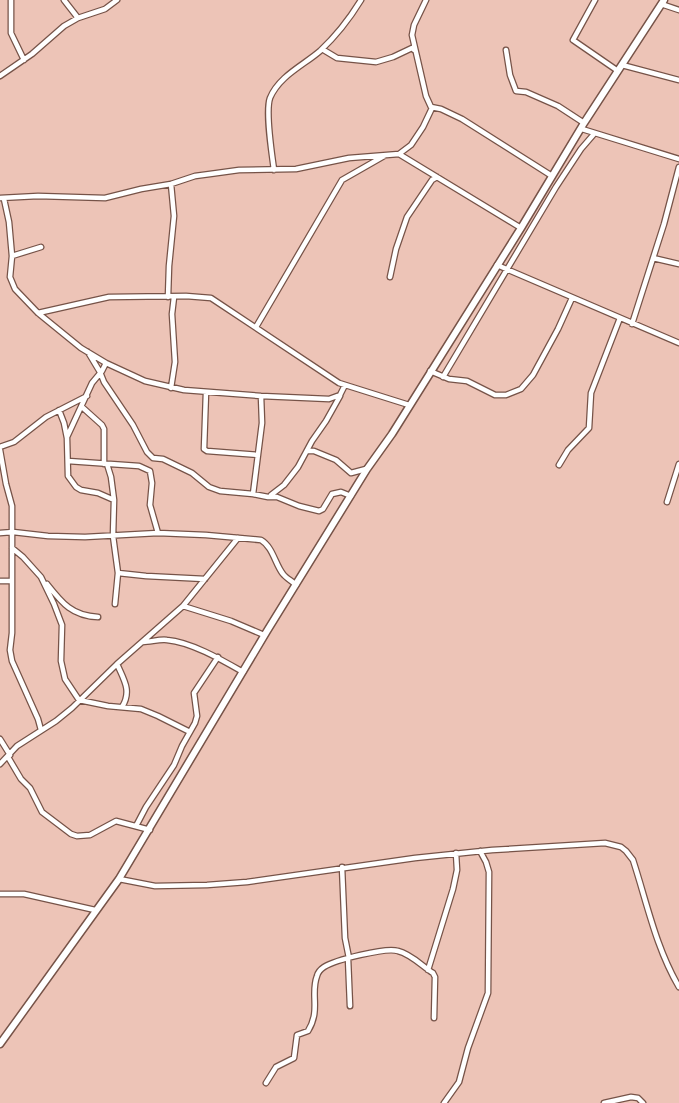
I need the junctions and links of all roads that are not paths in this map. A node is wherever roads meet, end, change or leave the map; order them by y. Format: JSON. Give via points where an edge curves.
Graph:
{"nodes":[{"id":1,"x":10,"y":0,"type":"edge"},
{"id":2,"x":64,"y":0,"type":"edge"},
{"id":3,"x":117,"y":0,"type":"edge"},
{"id":4,"x":361,"y":0,"type":"edge"},
{"id":5,"x":426,"y":0,"type":"edge"},
{"id":6,"x":595,"y":0,"type":"edge"},
{"id":7,"x":662,"y":2,"type":"edge"},
{"id":8,"x":679,"y":10,"type":"edge"},
{"id":9,"x":78,"y":18,"type":"junction"},
{"id":10,"x":322,"y":49,"type":"junction"},
{"id":11,"x":414,"y":50,"type":"junction"},
{"id":12,"x":506,"y":50,"type":"dead end"},
{"id":13,"x":24,"y":60,"type":"junction"},
{"id":14,"x":620,"y":68,"type":"junction"},
{"id":15,"x":0,"y":76,"type":"edge"},
{"id":16,"x":679,"y":80,"type":"edge"},
{"id":17,"x":432,"y":108,"type":"junction"},
{"id":18,"x":583,"y":126,"type":"junction"},
{"id":19,"x":594,"y":134,"type":"junction"},
{"id":20,"x":399,"y":154,"type":"junction"},
{"id":21,"x":385,"y":156,"type":"junction"},
{"id":22,"x":679,"y":159,"type":"edge"},
{"id":23,"x":679,"y":167,"type":"edge"},
{"id":24,"x":274,"y":170,"type":"junction"},
{"id":25,"x":552,"y":176,"type":"junction"},
{"id":26,"x":437,"y":177,"type":"junction"},
{"id":27,"x":171,"y":184,"type":"junction"},
{"id":28,"x":2,"y":198,"type":"edge"},
{"id":29,"x":521,"y":228,"type":"junction"},
{"id":30,"x":40,"y":247,"type":"dead end"},
{"id":31,"x":12,"y":256,"type":"junction"},
{"id":32,"x":653,"y":258,"type":"junction"},
{"id":33,"x":679,"y":264,"type":"edge"},
{"id":34,"x":497,"y":265,"type":"junction"},
{"id":35,"x":508,"y":270,"type":"junction"},
{"id":36,"x":390,"y":277,"type":"dead end"},
{"id":37,"x":168,"y":297,"type":"junction"},
{"id":38,"x":174,"y":297,"type":"junction"},
{"id":39,"x":572,"y":298,"type":"junction"},
{"id":40,"x":38,"y":314,"type":"junction"},
{"id":41,"x":620,"y":318,"type":"junction"},
{"id":42,"x":632,"y":324,"type":"junction"},
{"id":43,"x":256,"y":327,"type":"junction"},
{"id":44,"x":679,"y":343,"type":"edge"},
{"id":45,"x":88,"y":352,"type":"junction"},
{"id":46,"x":106,"y":363,"type":"junction"},
{"id":47,"x":430,"y":371,"type":"junction"},
{"id":48,"x":100,"y":372,"type":"junction"},
{"id":49,"x":443,"y":377,"type":"junction"},
{"id":50,"x":344,"y":385,"type":"junction"},
{"id":51,"x":171,"y":388,"type":"junction"},
{"id":52,"x":206,"y":392,"type":"junction"},
{"id":53,"x":340,"y":394,"type":"junction"},
{"id":54,"x":87,"y":396,"type":"junction"},
{"id":55,"x":261,"y":396,"type":"junction"},
{"id":56,"x":409,"y":405,"type":"junction"},
{"id":57,"x":82,"y":407,"type":"junction"},
{"id":58,"x":59,"y":410,"type":"junction"},
{"id":59,"x":67,"y":438,"type":"junction"},
{"id":60,"x":0,"y":448,"type":"edge"},
{"id":61,"x":307,"y":451,"type":"junction"},
{"id":62,"x":258,"y":455,"type":"junction"},
{"id":63,"x":68,"y":461,"type":"junction"},
{"id":64,"x":106,"y":464,"type":"junction"},
{"id":65,"x":679,"y":464,"type":"edge"},
{"id":66,"x":559,"y":465,"type":"dead end"},
{"id":67,"x":367,"y":469,"type":"junction"},
{"id":68,"x":6,"y":484,"type":"junction"},
{"id":69,"x":0,"y":486,"type":"edge"},
{"id":70,"x":253,"y":494,"type":"junction"},
{"id":71,"x":351,"y":496,"type":"junction"},
{"id":72,"x":268,"y":497,"type":"junction"},
{"id":73,"x":114,"y":500,"type":"junction"},
{"id":74,"x":667,"y":502,"type":"dead end"},
{"id":75,"x":13,"y":532,"type":"junction"},
{"id":76,"x":0,"y":533,"type":"edge"},
{"id":77,"x":158,"y":533,"type":"junction"},
{"id":78,"x":113,"y":536,"type":"junction"},
{"id":79,"x":238,"y":538,"type":"junction"},
{"id":80,"x":12,"y":548,"type":"junction"},
{"id":81,"x":118,"y":573,"type":"junction"},
{"id":82,"x":41,"y":577,"type":"junction"},
{"id":83,"x":205,"y":579,"type":"junction"},
{"id":84,"x":0,"y":581,"type":"edge"},
{"id":85,"x":11,"y":581,"type":"junction"},
{"id":86,"x":296,"y":585,"type":"junction"},
{"id":87,"x":115,"y":604,"type":"dead end"},
{"id":88,"x":183,"y":606,"type":"junction"},
{"id":89,"x":98,"y":617,"type":"dead end"},
{"id":90,"x":264,"y":635,"type":"junction"},
{"id":91,"x":143,"y":642,"type":"junction"},
{"id":92,"x":218,"y":657,"type":"junction"},
{"id":93,"x":117,"y":664,"type":"junction"},
{"id":94,"x":243,"y":672,"type":"junction"},
{"id":95,"x":79,"y":700,"type":"junction"},
{"id":96,"x":122,"y":707,"type":"junction"},
{"id":97,"x":38,"y":718,"type":"junction"},
{"id":98,"x":53,"y":722,"type":"junction"},
{"id":99,"x":40,"y":730,"type":"junction"},
{"id":100,"x":190,"y":732,"type":"junction"},
{"id":101,"x":0,"y":739,"type":"edge"},
{"id":102,"x":9,"y":756,"type":"junction"},
{"id":103,"x":0,"y":764,"type":"edge"},
{"id":104,"x":136,"y":826,"type":"junction"},
{"id":105,"x":150,"y":830,"type":"junction"},
{"id":106,"x":480,"y":851,"type":"junction"},
{"id":107,"x":456,"y":854,"type":"junction"},
{"id":108,"x":342,"y":867,"type":"junction"},
{"id":109,"x":119,"y":879,"type":"junction"},
{"id":110,"x":0,"y":894,"type":"edge"},
{"id":111,"x":95,"y":910,"type":"junction"},
{"id":112,"x":348,"y":958,"type":"junction"},
{"id":113,"x":428,"y":970,"type":"junction"},
{"id":114,"x":679,"y":987,"type":"edge"},
{"id":115,"x":350,"y":1006,"type":"dead end"},
{"id":116,"x":434,"y":1018,"type":"dead end"},
{"id":117,"x":0,"y":1044,"type":"edge"},
{"id":118,"x":266,"y":1083,"type":"dead end"},
{"id":119,"x":638,"y":1100,"type":"edge"},
{"id":120,"x":444,"y":1103,"type":"edge"},
{"id":121,"x":604,"y":1103,"type":"edge"},
{"id":122,"x":643,"y":1103,"type":"edge"}],
"edges":[{"from":1,"to":13,"type":"street","via":[[12,33]]},
{"from":2,"to":9,"type":"street"},
{"from":3,"to":9,"type":"street","via":[[105,9]]},
{"from":4,"to":10,"type":"street"},
{"from":5,"to":11,"type":"street","via":[[412,28]]},
{"from":6,"to":14,"type":"street","via":[[573,40]]},
{"from":7,"to":8,"type":"street"},
{"from":7,"to":14,"type":"street"},
{"from":9,"to":13,"type":"street"},
{"from":10,"to":11,"type":"street","via":[[337,58],[370,62]]},
{"from":10,"to":24,"type":"street","via":[[289,75],[270,98]]},
{"from":11,"to":17,"type":"street"},
{"from":12,"to":18,"type":"street","via":[[515,90],[558,106]]},
{"from":13,"to":15,"type":"street"},
{"from":14,"to":16,"type":"street"},
{"from":14,"to":18,"type":"street"},
{"from":17,"to":20,"type":"street","via":[[411,144]]},
{"from":17,"to":25,"type":"street","via":[[462,119]]},
{"from":18,"to":19,"type":"street"},
{"from":18,"to":25,"type":"street"},
{"from":19,"to":22,"type":"street"},
{"from":19,"to":35,"type":"street","via":[[556,187]]},
{"from":20,"to":21,"type":"street"},
{"from":20,"to":26,"type":"street"},
{"from":21,"to":24,"type":"street","via":[[349,158]]},
{"from":21,"to":43,"type":"street","via":[[342,180]]},
{"from":23,"to":32,"type":"street"},
{"from":24,"to":27,"type":"street","via":[[236,170],[195,176]]},
{"from":25,"to":29,"type":"street"},
{"from":26,"to":29,"type":"street"},
{"from":26,"to":36,"type":"street","via":[[407,217]]},
{"from":27,"to":28,"type":"street","via":[[105,198]]},
{"from":27,"to":37,"type":"street","via":[[174,216]]},
{"from":28,"to":31,"type":"street","via":[[9,222]]},
{"from":29,"to":34,"type":"street"},
{"from":30,"to":31,"type":"street"},
{"from":31,"to":40,"type":"street","via":[[10,277],[15,289]]},
{"from":32,"to":33,"type":"street"},
{"from":32,"to":42,"type":"street"},
{"from":34,"to":35,"type":"street"},
{"from":34,"to":47,"type":"street"},
{"from":35,"to":39,"type":"street"},
{"from":35,"to":49,"type":"street"},
{"from":37,"to":38,"type":"street"},
{"from":37,"to":40,"type":"street","via":[[109,297]]},
{"from":38,"to":43,"type":"street","via":[[211,298]]},
{"from":38,"to":51,"type":"street","via":[[175,362]]},
{"from":39,"to":41,"type":"street"},
{"from":39,"to":49,"type":"street","via":[[533,375],[521,389],[498,395],[467,381]]},
{"from":40,"to":45,"type":"street"},
{"from":41,"to":42,"type":"street"},
{"from":41,"to":66,"type":"street","via":[[591,393],[589,428]]},
{"from":42,"to":44,"type":"street"},
{"from":43,"to":50,"type":"street"},
{"from":45,"to":46,"type":"street"},
{"from":45,"to":48,"type":"street"},
{"from":46,"to":48,"type":"street"},
{"from":46,"to":51,"type":"street","via":[[145,381]]},
{"from":47,"to":49,"type":"street"},
{"from":47,"to":56,"type":"street"},
{"from":48,"to":54,"type":"street"},
{"from":48,"to":70,"type":"street","via":[[153,458],[163,459],[192,473],[214,490]]},
{"from":50,"to":53,"type":"street"},
{"from":50,"to":56,"type":"street"},
{"from":51,"to":52,"type":"street"},
{"from":52,"to":55,"type":"street"},
{"from":52,"to":62,"type":"street","via":[[204,449]]},
{"from":53,"to":55,"type":"street","via":[[321,400]]},
{"from":53,"to":61,"type":"street"},
{"from":54,"to":57,"type":"street"},
{"from":54,"to":58,"type":"street"},
{"from":55,"to":62,"type":"street"},
{"from":56,"to":67,"type":"street"},
{"from":57,"to":59,"type":"street"},
{"from":57,"to":64,"type":"street","via":[[104,429]]},
{"from":58,"to":59,"type":"street"},
{"from":58,"to":60,"type":"street","via":[[14,442]]},
{"from":59,"to":63,"type":"street"},
{"from":60,"to":68,"type":"street"},
{"from":61,"to":67,"type":"street","via":[[336,460],[351,473]]},
{"from":61,"to":72,"type":"street","via":[[284,485]]},
{"from":62,"to":70,"type":"street"},
{"from":63,"to":64,"type":"street"},
{"from":63,"to":73,"type":"street","via":[[68,476],[76,487]]},
{"from":64,"to":73,"type":"street"},
{"from":64,"to":77,"type":"street","via":[[139,466],[150,471],[150,506]]},
{"from":65,"to":74,"type":"street"},
{"from":67,"to":71,"type":"street"},
{"from":68,"to":69,"type":"street"},
{"from":68,"to":75,"type":"street","via":[[12,506]]},
{"from":70,"to":72,"type":"street"},
{"from":71,"to":72,"type":"street","via":[[340,492],[332,494],[319,511]]},
{"from":71,"to":86,"type":"street"},
{"from":73,"to":78,"type":"street"},
{"from":75,"to":76,"type":"street"},
{"from":75,"to":78,"type":"street","via":[[48,536]]},
{"from":75,"to":80,"type":"street"},
{"from":77,"to":78,"type":"street"},
{"from":77,"to":79,"type":"street"},
{"from":78,"to":81,"type":"street"},
{"from":79,"to":83,"type":"street"},
{"from":79,"to":86,"type":"street","via":[[264,542],[283,574]]},
{"from":80,"to":82,"type":"street"},
{"from":80,"to":85,"type":"street"},
{"from":81,"to":83,"type":"street"},
{"from":81,"to":87,"type":"street"},
{"from":82,"to":89,"type":"street","via":[[67,606],[84,616]]},
{"from":82,"to":95,"type":"street","via":[[62,625],[61,661],[65,679]]},
{"from":83,"to":88,"type":"street"},
{"from":84,"to":85,"type":"street"},
{"from":85,"to":97,"type":"street","via":[[11,658]]},
{"from":86,"to":90,"type":"street"},
{"from":88,"to":90,"type":"street"},
{"from":88,"to":91,"type":"street"},
{"from":90,"to":94,"type":"street"},
{"from":91,"to":92,"type":"street","via":[[168,640]]},
{"from":91,"to":93,"type":"street"},
{"from":92,"to":94,"type":"street"},
{"from":92,"to":100,"type":"street","via":[[194,693],[197,716]]},
{"from":93,"to":95,"type":"street"},
{"from":93,"to":96,"type":"street","via":[[127,690],[127,700]]},
{"from":94,"to":105,"type":"street"},
{"from":95,"to":96,"type":"street"},
{"from":95,"to":98,"type":"street"},
{"from":96,"to":100,"type":"street","via":[[150,712]]},
{"from":97,"to":98,"type":"street"},
{"from":97,"to":99,"type":"street"},
{"from":98,"to":99,"type":"street"},
{"from":99,"to":102,"type":"street","via":[[17,746]]},
{"from":100,"to":104,"type":"street","via":[[174,765]]},
{"from":101,"to":102,"type":"street"},
{"from":102,"to":103,"type":"street"},
{"from":102,"to":104,"type":"street","via":[[42,812],[71,834],[90,835],[116,821]]},
{"from":104,"to":105,"type":"street"},
{"from":105,"to":109,"type":"street"},
{"from":106,"to":107,"type":"street"},
{"from":106,"to":114,"type":"street","via":[[589,844],[605,844],[626,850],[633,860],[659,943]]},
{"from":106,"to":120,"type":"street","via":[[488,872],[488,994],[459,1082]]},
{"from":107,"to":108,"type":"street"},
{"from":107,"to":113,"type":"street","via":[[453,889]]},
{"from":108,"to":109,"type":"street","via":[[206,886],[155,886]]},
{"from":108,"to":112,"type":"street"},
{"from":109,"to":111,"type":"street"},
{"from":110,"to":111,"type":"street","via":[[24,894]]},
{"from":111,"to":117,"type":"street"},
{"from":112,"to":113,"type":"street","via":[[392,950],[405,954]]},
{"from":112,"to":115,"type":"street"},
{"from":112,"to":118,"type":"street","via":[[325,967],[318,974],[311,1026],[308,1031],[297,1035],[294,1058],[276,1067]]},
{"from":113,"to":116,"type":"street","via":[[435,977]]},
{"from":119,"to":121,"type":"street","via":[[631,1097]]},
{"from":119,"to":122,"type":"street"}]}
